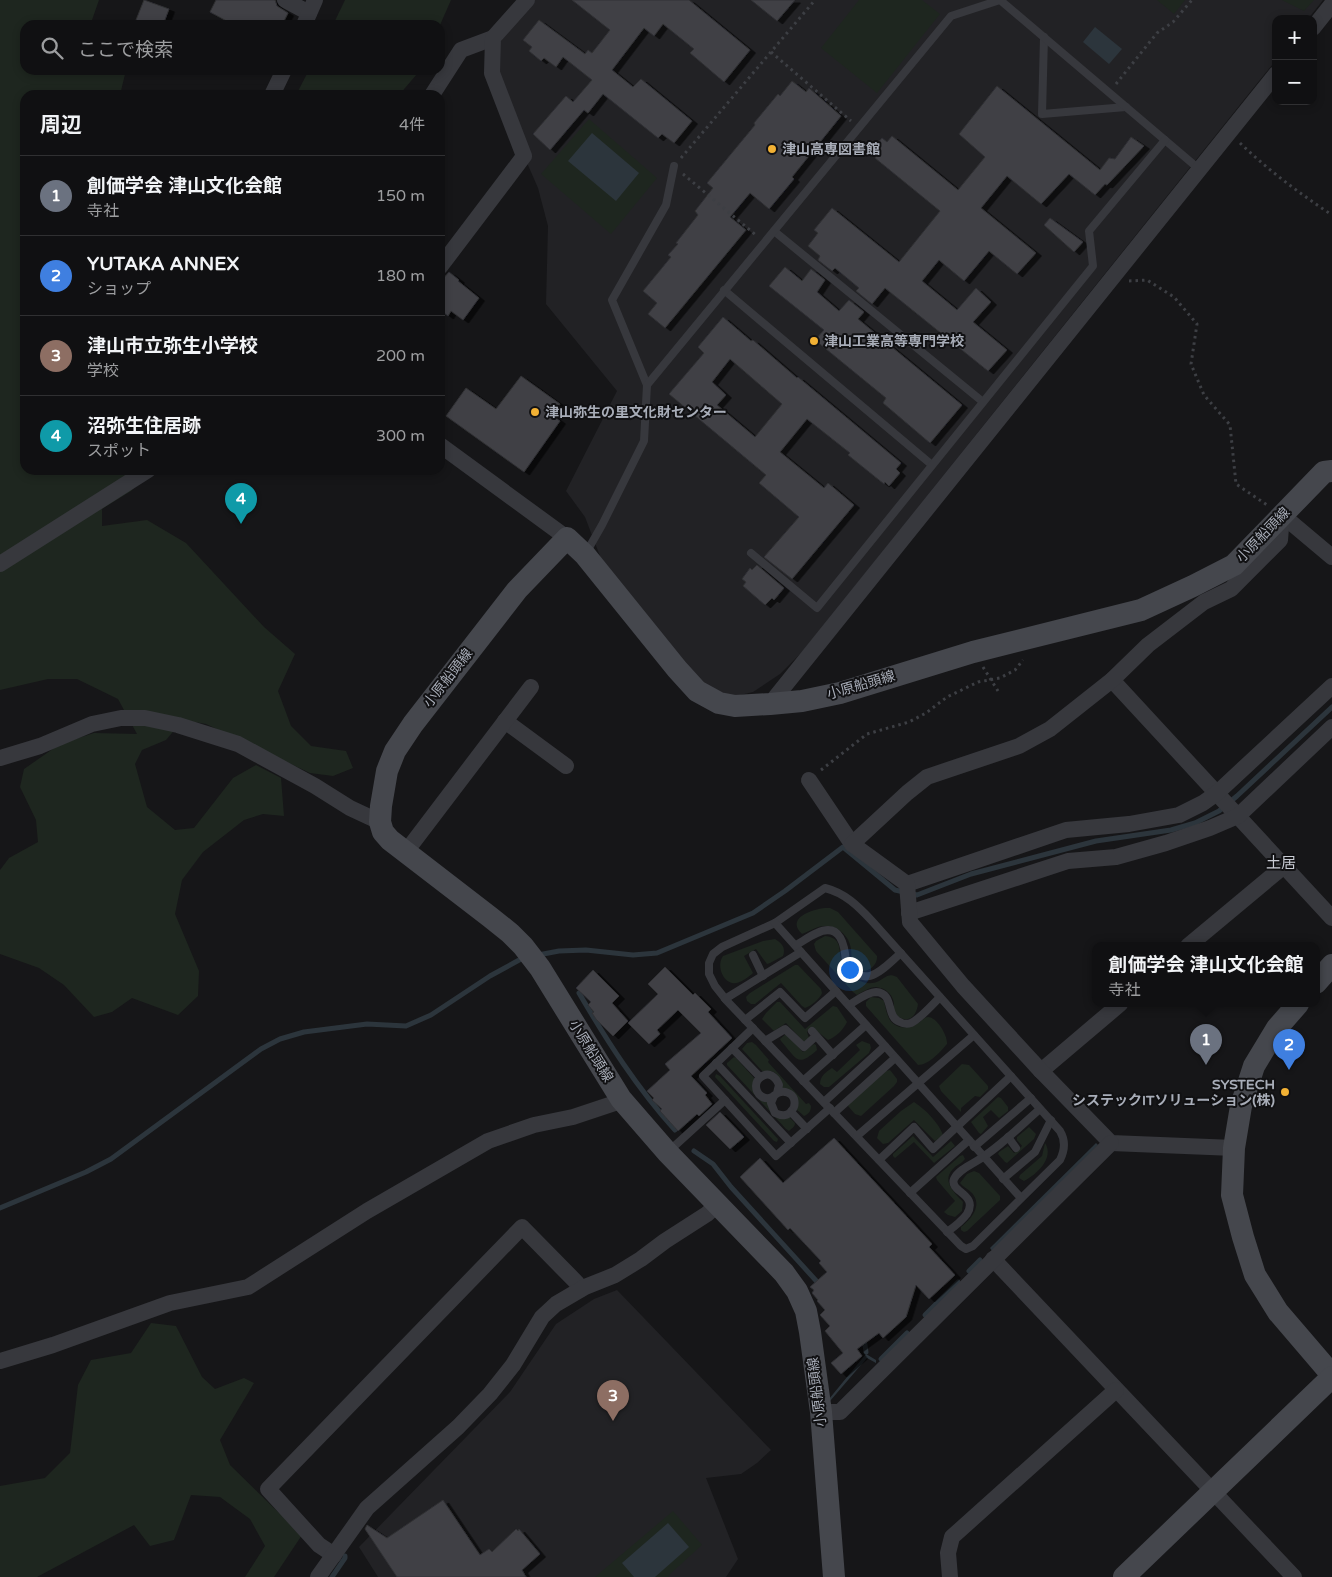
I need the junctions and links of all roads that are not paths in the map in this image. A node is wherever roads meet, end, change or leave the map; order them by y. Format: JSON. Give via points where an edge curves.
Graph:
{"nodes":[{"id":1,"x":285,"y":0,"type":"edge"},
{"id":2,"x":527,"y":0,"type":"edge"},
{"id":3,"x":1008,"y":2,"type":"edge"},
{"id":4,"x":1332,"y":4,"type":"edge"},
{"id":5,"x":310,"y":13,"type":"edge"},
{"id":6,"x":1317,"y":23,"type":"edge"},
{"id":7,"x":1044,"y":37,"type":"junction"},
{"id":8,"x":493,"y":38,"type":"junction"},
{"id":9,"x":282,"y":75,"type":"edge"},
{"id":10,"x":445,"y":75,"type":"edge"},
{"id":11,"x":445,"y":75,"type":"edge"},
{"id":12,"x":1272,"y":79,"type":"edge"},
{"id":13,"x":274,"y":90,"type":"edge"},
{"id":14,"x":435,"y":90,"type":"edge"},
{"id":15,"x":1126,"y":107,"type":"junction"},
{"id":16,"x":1165,"y":140,"type":"junction"},
{"id":17,"x":674,"y":166,"type":"road end"},
{"id":18,"x":1199,"y":169,"type":"junction"},
{"id":19,"x":774,"y":230,"type":"junction"},
{"id":20,"x":445,"y":260,"type":"edge"},
{"id":21,"x":724,"y":290,"type":"junction"},
{"id":22,"x":646,"y":385,"type":"junction"},
{"id":23,"x":984,"y":402,"type":"junction"},
{"id":24,"x":445,"y":449,"type":"edge"},
{"id":25,"x":932,"y":465,"type":"junction"},
{"id":26,"x":1332,"y":471,"type":"edge"},
{"id":27,"x":140,"y":475,"type":"edge"},
{"id":28,"x":1282,"y":515,"type":"junction"},
{"id":29,"x":567,"y":538,"type":"junction"},
{"id":30,"x":751,"y":553,"type":"dead end"},
{"id":31,"x":585,"y":555,"type":"junction"},
{"id":32,"x":1332,"y":557,"type":"edge"},
{"id":33,"x":0,"y":564,"type":"edge"},
{"id":34,"x":1112,"y":680,"type":"junction"},
{"id":35,"x":1332,"y":686,"type":"edge"},
{"id":36,"x":531,"y":687,"type":"dead end"},
{"id":37,"x":770,"y":704,"type":"junction"},
{"id":38,"x":505,"y":721,"type":"junction"},
{"id":39,"x":1332,"y":727,"type":"edge"},
{"id":40,"x":0,"y":758,"type":"edge"},
{"id":41,"x":566,"y":766,"type":"dead end"},
{"id":42,"x":809,"y":780,"type":"road end"},
{"id":43,"x":1217,"y":793,"type":"junction"},
{"id":44,"x":1238,"y":816,"type":"junction"},
{"id":45,"x":380,"y":822,"type":"junction"},
{"id":46,"x":852,"y":844,"type":"junction"},
{"id":47,"x":405,"y":853,"type":"junction"},
{"id":48,"x":1284,"y":866,"type":"junction"},
{"id":49,"x":907,"y":884,"type":"junction"},
{"id":50,"x":909,"y":913,"type":"junction"},
{"id":51,"x":1332,"y":918,"type":"edge"},
{"id":52,"x":776,"y":923,"type":"junction"},
{"id":53,"x":1193,"y":942,"type":"edge"},
{"id":54,"x":796,"y":945,"type":"junction"},
{"id":55,"x":802,"y":952,"type":"junction"},
{"id":56,"x":901,"y":953,"type":"junction"},
{"id":57,"x":753,"y":956,"type":"dead end"},
{"id":58,"x":1332,"y":965,"type":"edge"},
{"id":59,"x":763,"y":976,"type":"junction"},
{"id":60,"x":1320,"y":978,"type":"edge"},
{"id":61,"x":836,"y":991,"type":"junction"},
{"id":62,"x":940,"y":997,"type":"junction"},
{"id":63,"x":725,"y":999,"type":"junction"},
{"id":64,"x":849,"y":1005,"type":"junction"},
{"id":65,"x":1116,"y":1007,"type":"edge"},
{"id":66,"x":1295,"y":1007,"type":"edge"},
{"id":67,"x":745,"y":1020,"type":"junction"},
{"id":68,"x":866,"y":1025,"type":"junction"},
{"id":69,"x":752,"y":1028,"type":"junction"},
{"id":70,"x":974,"y":1034,"type":"junction"},
{"id":71,"x":765,"y":1041,"type":"junction"},
{"id":72,"x":885,"y":1046,"type":"junction"},
{"id":73,"x":732,"y":1048,"type":"junction"},
{"id":74,"x":833,"y":1055,"type":"junction"},
{"id":75,"x":895,"y":1058,"type":"junction"},
{"id":76,"x":716,"y":1063,"type":"junction"},
{"id":77,"x":1041,"y":1071,"type":"junction"},
{"id":78,"x":1011,"y":1076,"type":"junction"},
{"id":79,"x":760,"y":1077,"type":"junction"},
{"id":80,"x":804,"y":1081,"type":"junction"},
{"id":81,"x":918,"y":1084,"type":"junction"},
{"id":82,"x":775,"y":1095,"type":"junction"},
{"id":83,"x":1030,"y":1098,"type":"junction"},
{"id":84,"x":622,"y":1099,"type":"junction"},
{"id":85,"x":725,"y":1100,"type":"junction"},
{"id":86,"x":829,"y":1108,"type":"junction"},
{"id":87,"x":1040,"y":1109,"type":"junction"},
{"id":88,"x":791,"y":1112,"type":"junction"},
{"id":89,"x":1051,"y":1120,"type":"junction"},
{"id":90,"x":957,"y":1127,"type":"junction"},
{"id":91,"x":807,"y":1129,"type":"junction"},
{"id":92,"x":857,"y":1136,"type":"junction"},
{"id":93,"x":1008,"y":1136,"type":"junction"},
{"id":94,"x":791,"y":1143,"type":"junction"},
{"id":95,"x":1112,"y":1143,"type":"junction"},
{"id":96,"x":972,"y":1144,"type":"junction"},
{"id":97,"x":1016,"y":1148,"type":"dead end"},
{"id":98,"x":1234,"y":1148,"type":"junction"},
{"id":99,"x":667,"y":1152,"type":"junction"},
{"id":100,"x":984,"y":1157,"type":"junction"},
{"id":101,"x":879,"y":1160,"type":"junction"},
{"id":102,"x":1004,"y":1179,"type":"junction"},
{"id":103,"x":910,"y":1193,"type":"junction"},
{"id":104,"x":1021,"y":1198,"type":"junction"},
{"id":105,"x":717,"y":1204,"type":"junction"},
{"id":106,"x":947,"y":1232,"type":"junction"},
{"id":107,"x":994,"y":1259,"type":"junction"},
{"id":108,"x":581,"y":1290,"type":"junction"},
{"id":109,"x":0,"y":1361,"type":"edge"},
{"id":110,"x":1332,"y":1376,"type":"edge"},
{"id":111,"x":1116,"y":1390,"type":"junction"},
{"id":112,"x":820,"y":1412,"type":"junction"},
{"id":113,"x":1213,"y":1491,"type":"junction"},
{"id":114,"x":334,"y":1555,"type":"junction"},
{"id":115,"x":318,"y":1577,"type":"edge"},
{"id":116,"x":834,"y":1577,"type":"edge"},
{"id":117,"x":950,"y":1577,"type":"edge"},
{"id":118,"x":1124,"y":1577,"type":"edge"},
{"id":119,"x":1294,"y":1577,"type":"edge"}],
"edges":[{"from":1,"to":5,"type":"street"},
{"from":2,"to":8,"type":"street"},
{"from":3,"to":7,"type":"lane"},
{"from":3,"to":19,"type":"lane","via":[[1000,0],[951,16]]},
{"from":4,"to":6,"type":"street"},
{"from":7,"to":15,"type":"lane"},
{"from":7,"to":15,"type":"lane","via":[[1042,114]]},
{"from":8,"to":11,"type":"street","via":[[461,50]]},
{"from":8,"to":20,"type":"street","via":[[492,73],[524,156]]},
{"from":9,"to":13,"type":"street"},
{"from":10,"to":14,"type":"street"},
{"from":12,"to":18,"type":"street"},
{"from":15,"to":16,"type":"lane"},
{"from":16,"to":18,"type":"lane"},
{"from":16,"to":23,"type":"lane","via":[[1089,231],[1093,266]]},
{"from":17,"to":22,"type":"lane","via":[[666,205],[612,300]]},
{"from":18,"to":37,"type":"street"},
{"from":19,"to":21,"type":"lane"},
{"from":19,"to":23,"type":"lane"},
{"from":21,"to":22,"type":"lane"},
{"from":21,"to":25,"type":"lane"},
{"from":22,"to":31,"type":"lane","via":[[644,440]]},
{"from":23,"to":25,"type":"lane"},
{"from":24,"to":29,"type":"street"},
{"from":25,"to":30,"type":"lane","via":[[817,608]]},
{"from":26,"to":28,"type":"main road","name":"小原船頭線","via":[[1324,472]]},
{"from":27,"to":33,"type":"street"},
{"from":28,"to":32,"type":"street"},
{"from":28,"to":34,"type":"street","via":[[1280,540],[1231,589],[1204,602],[1148,644]]},
{"from":28,"to":37,"type":"main road","name":"小原船頭線","via":[[1234,565],[1141,610],[973,652],[840,693]]},
{"from":29,"to":31,"type":"main road","name":"小原船頭線"},
{"from":29,"to":45,"type":"main road","name":"小原船頭線","via":[[517,590],[408,730],[387,771]]},
{"from":31,"to":37,"type":"main road","name":"小原船頭線","via":[[676,669],[697,690],[719,703],[734,706]]},
{"from":34,"to":43,"type":"street"},
{"from":34,"to":46,"type":"street","via":[[1050,729],[1020,746],[926,777]]},
{"from":35,"to":43,"type":"street"},
{"from":36,"to":38,"type":"street"},
{"from":38,"to":41,"type":"street"},
{"from":38,"to":47,"type":"street"},
{"from":39,"to":44,"type":"street"},
{"from":40,"to":45,"type":"street","via":[[40,746],[92,724],[121,718],[145,718],[238,744]]},
{"from":42,"to":46,"type":"street"},
{"from":43,"to":44,"type":"street"},
{"from":43,"to":49,"type":"street","via":[[1178,815],[1066,830]]},
{"from":44,"to":48,"type":"street"},
{"from":44,"to":50,"type":"street","via":[[1166,843],[1116,857],[1068,861]]},
{"from":45,"to":47,"type":"main road","name":"小原船頭線","via":[[383,832]]},
{"from":46,"to":49,"type":"street"},
{"from":47,"to":84,"type":"main road","name":"小原船頭線","via":[[523,946]]},
{"from":48,"to":51,"type":"street"},
{"from":48,"to":53,"type":"street"},
{"from":49,"to":50,"type":"street"},
{"from":50,"to":77,"type":"street","via":[[910,922],[963,986]]},
{"from":52,"to":54,"type":"lane"},
{"from":52,"to":56,"type":"lane","via":[[825,888],[839,892],[856,904]]},
{"from":52,"to":63,"type":"lane","via":[[713,954],[709,974]]},
{"from":54,"to":55,"type":"lane"},
{"from":54,"to":56,"type":"lane","via":[[817,932],[832,931],[843,941],[846,963],[862,977],[877,974]]},
{"from":55,"to":59,"type":"lane"},
{"from":55,"to":61,"type":"lane"},
{"from":56,"to":62,"type":"lane"},
{"from":57,"to":59,"type":"lane"},
{"from":58,"to":60,"type":"main road"},
{"from":59,"to":63,"type":"lane"},
{"from":61,"to":64,"type":"lane"},
{"from":61,"to":67,"type":"lane","via":[[805,1018],[780,992]]},
{"from":62,"to":64,"type":"lane","via":[[912,1023],[904,1024],[894,1019],[888,1000],[881,993],[870,994]]},
{"from":62,"to":70,"type":"lane"},
{"from":63,"to":67,"type":"lane"},
{"from":64,"to":68,"type":"lane"},
{"from":65,"to":77,"type":"street"},
{"from":66,"to":98,"type":"main road","via":[[1277,1028],[1254,1066],[1241,1106]]},
{"from":67,"to":69,"type":"lane"},
{"from":68,"to":72,"type":"lane"},
{"from":68,"to":74,"type":"lane"},
{"from":69,"to":71,"type":"lane"},
{"from":69,"to":73,"type":"lane"},
{"from":70,"to":78,"type":"lane"},
{"from":70,"to":81,"type":"lane"},
{"from":71,"to":74,"type":"lane","via":[[785,1028],[804,1047],[814,1034]]},
{"from":71,"to":80,"type":"lane"},
{"from":72,"to":75,"type":"lane"},
{"from":72,"to":86,"type":"lane"},
{"from":73,"to":76,"type":"lane"},
{"from":73,"to":79,"type":"lane"},
{"from":74,"to":80,"type":"lane"},
{"from":75,"to":81,"type":"lane"},
{"from":75,"to":86,"type":"lane"},
{"from":76,"to":85,"type":"lane","via":[[703,1076]]},
{"from":76,"to":94,"type":"lane"},
{"from":77,"to":95,"type":"street"},
{"from":78,"to":83,"type":"lane"},
{"from":78,"to":90,"type":"lane"},
{"from":79,"to":82,"type":"lane","via":[[768,1074],[775,1078],[779,1084]]},
{"from":79,"to":82,"type":"lane","via":[[757,1093],[764,1098]]},
{"from":80,"to":86,"type":"lane"},
{"from":81,"to":90,"type":"lane"},
{"from":81,"to":92,"type":"lane"},
{"from":82,"to":88,"type":"lane","via":[[788,1092],[793,1098]]},
{"from":82,"to":88,"type":"lane","via":[[772,1106],[775,1113]]},
{"from":83,"to":87,"type":"lane"},
{"from":83,"to":96,"type":"lane"},
{"from":84,"to":99,"type":"main road","name":"小原船頭線"},
{"from":84,"to":109,"type":"street","via":[[488,1142],[367,1211],[248,1287],[170,1303]]},
{"from":85,"to":94,"type":"lane","via":[[776,1156]]},
{"from":85,"to":99,"type":"lane"},
{"from":86,"to":91,"type":"lane"},
{"from":86,"to":92,"type":"lane"},
{"from":87,"to":89,"type":"lane"},
{"from":87,"to":93,"type":"lane"},
{"from":88,"to":91,"type":"lane"},
{"from":89,"to":102,"type":"lane","via":[[1035,1152]]},
{"from":89,"to":104,"type":"lane","via":[[1064,1138],[1064,1152],[1060,1160]]},
{"from":90,"to":96,"type":"lane"},
{"from":90,"to":101,"type":"lane","via":[[933,1149],[914,1127]]},
{"from":91,"to":94,"type":"lane"},
{"from":92,"to":101,"type":"lane"},
{"from":93,"to":97,"type":"lane"},
{"from":93,"to":100,"type":"lane"},
{"from":95,"to":98,"type":"street"},
{"from":95,"to":107,"type":"street"},
{"from":96,"to":100,"type":"lane"},
{"from":96,"to":103,"type":"lane"},
{"from":98,"to":110,"type":"main road","via":[[1232,1195],[1255,1275],[1278,1312]]},
{"from":99,"to":105,"type":"main road","name":"小原船頭線"},
{"from":100,"to":102,"type":"lane"},
{"from":100,"to":106,"type":"lane","via":[[953,1180],[970,1206],[966,1215]]},
{"from":101,"to":103,"type":"lane"},
{"from":102,"to":104,"type":"lane"},
{"from":103,"to":106,"type":"lane"},
{"from":104,"to":106,"type":"lane","via":[[973,1246],[966,1249]]},
{"from":105,"to":108,"type":"street","via":[[641,1259]]},
{"from":105,"to":112,"type":"main road","name":"小原船頭線","via":[[784,1273],[797,1291],[806,1311],[810,1332]]},
{"from":107,"to":111,"type":"street"},
{"from":107,"to":112,"type":"street","via":[[840,1412]]},
{"from":108,"to":114,"type":"street","via":[[556,1304],[542,1317],[513,1365],[490,1394],[367,1508]]},
{"from":108,"to":114,"type":"street","via":[[522,1227],[268,1489],[319,1545]]},
{"from":110,"to":113,"type":"main road"},
{"from":111,"to":113,"type":"street"},
{"from":111,"to":117,"type":"street","via":[[952,1538],[948,1553]]},
{"from":112,"to":116,"type":"main road","name":"小原船頭線"},
{"from":113,"to":118,"type":"main road"},
{"from":113,"to":119,"type":"street"},
{"from":114,"to":115,"type":"street"}]}
